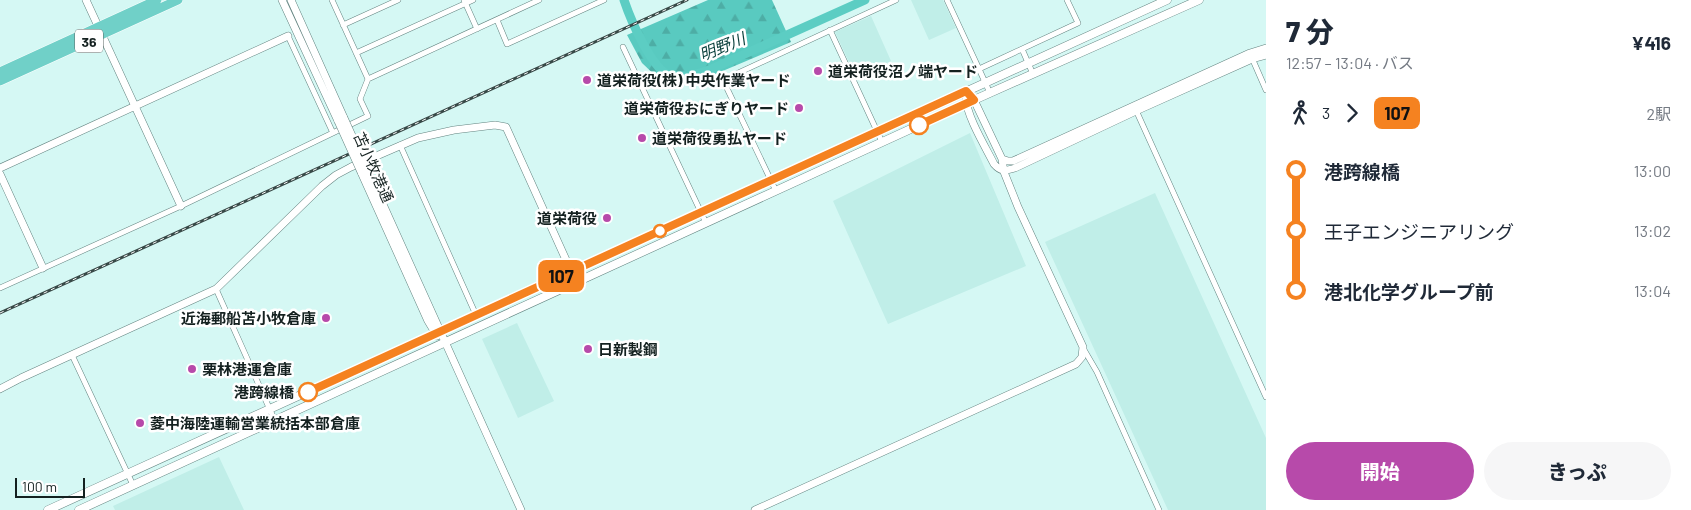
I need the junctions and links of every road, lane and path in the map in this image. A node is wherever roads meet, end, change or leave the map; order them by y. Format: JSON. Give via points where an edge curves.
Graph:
{"nodes":[{"id":1,"x":86,"y":0,"type":"edge"},
{"id":2,"x":158,"y":0,"type":"edge"},
{"id":3,"x":178,"y":0,"type":"edge"},
{"id":4,"x":282,"y":0,"type":"edge"},
{"id":5,"x":291,"y":0,"type":"edge"},
{"id":6,"x":332,"y":0,"type":"edge"},
{"id":7,"x":398,"y":0,"type":"edge"},
{"id":8,"x":473,"y":0,"type":"edge"},
{"id":9,"x":539,"y":0,"type":"edge"},
{"id":10,"x":604,"y":0,"type":"edge"},
{"id":11,"x":896,"y":0,"type":"edge"},
{"id":12,"x":948,"y":0,"type":"edge"},
{"id":13,"x":1067,"y":0,"type":"edge"},
{"id":14,"x":1167,"y":0,"type":"edge"},
{"id":15,"x":1199,"y":0,"type":"edge"},
{"id":16,"x":464,"y":2,"type":"edge"},
{"id":17,"x":497,"y":20,"type":"junction"},
{"id":18,"x":343,"y":25,"type":"junction"},
{"id":19,"x":477,"y":29,"type":"junction"},
{"id":20,"x":830,"y":30,"type":"junction"},
{"id":21,"x":100,"y":31,"type":"junction"},
{"id":22,"x":288,"y":36,"type":"joint"},
{"id":23,"x":623,"y":47,"type":"dead end"},
{"id":24,"x":1266,"y":48,"type":"edge"},
{"id":25,"x":1022,"y":49,"type":"junction"},
{"id":26,"x":356,"y":52,"type":"junction"},
{"id":27,"x":1266,"y":55,"type":"edge"},
{"id":28,"x":1251,"y":56,"type":"junction"},
{"id":29,"x":1028,"y":63,"type":"junction"},
{"id":30,"x":979,"y":69,"type":"junction"},
{"id":31,"x":0,"y":72,"type":"edge"},
{"id":32,"x":1033,"y":74,"type":"junction"},
{"id":33,"x":368,"y":79,"type":"junction"},
{"id":34,"x":0,"y":81,"type":"edge"},
{"id":35,"x":986,"y":82,"type":"junction"},
{"id":36,"x":1266,"y":90,"type":"edge"},
{"id":37,"x":966,"y":91,"type":"junction"},
{"id":38,"x":990,"y":93,"type":"junction"},
{"id":39,"x":974,"y":100,"type":"junction"},
{"id":40,"x":966,"y":104,"type":"junction"},
{"id":41,"x":134,"y":107,"type":"junction"},
{"id":42,"x":1135,"y":108,"type":"junction"},
{"id":43,"x":341,"y":120,"type":"junction"},
{"id":44,"x":876,"y":131,"type":"junction"},
{"id":45,"x":333,"y":133,"type":"junction"},
{"id":46,"x":882,"y":142,"type":"junction"},
{"id":47,"x":400,"y":145,"type":"junction"},
{"id":48,"x":1002,"y":159,"type":"junction"},
{"id":49,"x":0,"y":168,"type":"edge"},
{"id":50,"x":1004,"y":172,"type":"junction"},
{"id":51,"x":0,"y":174,"type":"edge"},
{"id":52,"x":771,"y":180,"type":"junction"},
{"id":53,"x":776,"y":190,"type":"junction"},
{"id":54,"x":181,"y":206,"type":"junction"},
{"id":55,"x":701,"y":212,"type":"junction"},
{"id":56,"x":706,"y":223,"type":"junction"},
{"id":57,"x":43,"y":268,"type":"junction"},
{"id":58,"x":570,"y":272,"type":"junction"},
{"id":59,"x":576,"y":282,"type":"junction"},
{"id":60,"x":0,"y":288,"type":"edge"},
{"id":61,"x":216,"y":289,"type":"junction"},
{"id":62,"x":476,"y":315,"type":"junction"},
{"id":63,"x":438,"y":332,"type":"junction"},
{"id":64,"x":445,"y":343,"type":"junction"},
{"id":65,"x":1083,"y":347,"type":"junction"},
{"id":66,"x":72,"y":355,"type":"junction"},
{"id":67,"x":0,"y":389,"type":"edge"},
{"id":68,"x":1266,"y":397,"type":"edge"},
{"id":69,"x":270,"y":409,"type":"junction"},
{"id":70,"x":275,"y":421,"type":"junction"},
{"id":71,"x":128,"y":474,"type":"junction"},
{"id":72,"x":133,"y":485,"type":"junction"},
{"id":73,"x":48,"y":510,"type":"edge"},
{"id":74,"x":79,"y":510,"type":"edge"},
{"id":75,"x":521,"y":510,"type":"edge"},
{"id":76,"x":755,"y":510,"type":"edge"},
{"id":77,"x":1160,"y":510,"type":"edge"}],
"edges":[{"from":1,"to":21,"type":"street"},
{"from":2,"to":21,"type":"highway","number":"36"},
{"from":3,"to":21,"type":"highway","number":"36"},
{"from":4,"to":43,"type":"street","name":"苫小牧港通"},
{"from":5,"to":43,"type":"street","name":"苫小牧港通"},
{"from":6,"to":18,"type":"street"},
{"from":7,"to":18,"type":"street"},
{"from":8,"to":16,"type":"street"},
{"from":9,"to":17,"type":"street"},
{"from":10,"to":17,"type":"street","via":[[507,44]]},
{"from":11,"to":20,"type":"street"},
{"from":12,"to":30,"type":"street"},
{"from":13,"to":25,"type":"street","via":[[1078,23]]},
{"from":14,"to":29,"type":"main road"},
{"from":15,"to":32,"type":"main road"},
{"from":16,"to":19,"type":"street"},
{"from":16,"to":26,"type":"street"},
{"from":17,"to":19,"type":"street"},
{"from":18,"to":26,"type":"street"},
{"from":19,"to":33,"type":"street"},
{"from":20,"to":44,"type":"street"},
{"from":20,"to":52,"type":"street","via":[[723,80]]},
{"from":21,"to":31,"type":"highway","number":"36"},
{"from":21,"to":34,"type":"highway","number":"36"},
{"from":21,"to":41,"type":"street"},
{"from":22,"to":41,"type":"street"},
{"from":22,"to":45,"type":"street"},
{"from":23,"to":55,"type":"street"},
{"from":24,"to":28,"type":"street"},
{"from":25,"to":29,"type":"street"},
{"from":25,"to":30,"type":"street"},
{"from":26,"to":33,"type":"street"},
{"from":27,"to":28,"type":"street"},
{"from":28,"to":36,"type":"street"},
{"from":28,"to":42,"type":"street"},
{"from":29,"to":32,"type":"street"},
{"from":29,"to":35,"type":"main road"},
{"from":30,"to":35,"type":"street"},
{"from":32,"to":38,"type":"main road"},
{"from":33,"to":45,"type":"street","via":[[360,99],[368,116]]},
{"from":35,"to":37,"type":"main road"},
{"from":35,"to":38,"type":"street"},
{"from":37,"to":39,"type":"street"},
{"from":37,"to":40,"type":"street"},
{"from":37,"to":44,"type":"main road"},
{"from":38,"to":39,"type":"main road"},
{"from":39,"to":40,"type":"main road"},
{"from":39,"to":48,"type":"street"},
{"from":40,"to":46,"type":"main road"},
{"from":40,"to":50,"type":"street","via":[[994,164]]},
{"from":41,"to":49,"type":"street"},
{"from":41,"to":54,"type":"street"},
{"from":42,"to":48,"type":"street","via":[[1013,161]]},
{"from":42,"to":50,"type":"street"},
{"from":42,"to":68,"type":"street"},
{"from":43,"to":63,"type":"street","name":"苫小牧港通","bridge":true},
{"from":44,"to":46,"type":"street"},
{"from":44,"to":52,"type":"main road"},
{"from":45,"to":54,"type":"street"},
{"from":46,"to":53,"type":"main road"},
{"from":47,"to":58,"type":"street","via":[[454,130],[496,125],[506,127]]},
{"from":47,"to":61,"type":"street","via":[[336,175]]},
{"from":47,"to":62,"type":"street"},
{"from":48,"to":50,"type":"street"},
{"from":50,"to":65,"type":"street"},
{"from":51,"to":57,"type":"street"},
{"from":52,"to":53,"type":"street"},
{"from":52,"to":55,"type":"main road"},
{"from":53,"to":56,"type":"main road"},
{"from":54,"to":57,"type":"street"},
{"from":55,"to":56,"type":"street"},
{"from":55,"to":58,"type":"main road"},
{"from":56,"to":59,"type":"main road"},
{"from":57,"to":60,"type":"street"},
{"from":58,"to":59,"type":"street"},
{"from":58,"to":62,"type":"main road"},
{"from":59,"to":64,"type":"main road"},
{"from":61,"to":66,"type":"street"},
{"from":61,"to":69,"type":"street"},
{"from":62,"to":63,"type":"main road"},
{"from":63,"to":64,"type":"street","name":"苫小牧港通"},
{"from":63,"to":69,"type":"main road"},
{"from":64,"to":70,"type":"main road"},
{"from":64,"to":75,"type":"street","name":"苫小牧港通"},
{"from":65,"to":76,"type":"street","via":[[1082,356],[1076,364]]},
{"from":65,"to":77,"type":"street"},
{"from":66,"to":67,"type":"street"},
{"from":66,"to":71,"type":"street"},
{"from":69,"to":70,"type":"street"},
{"from":69,"to":71,"type":"main road"},
{"from":70,"to":72,"type":"main road"},
{"from":71,"to":72,"type":"street"},
{"from":71,"to":73,"type":"main road"},
{"from":72,"to":74,"type":"main road"}]}
